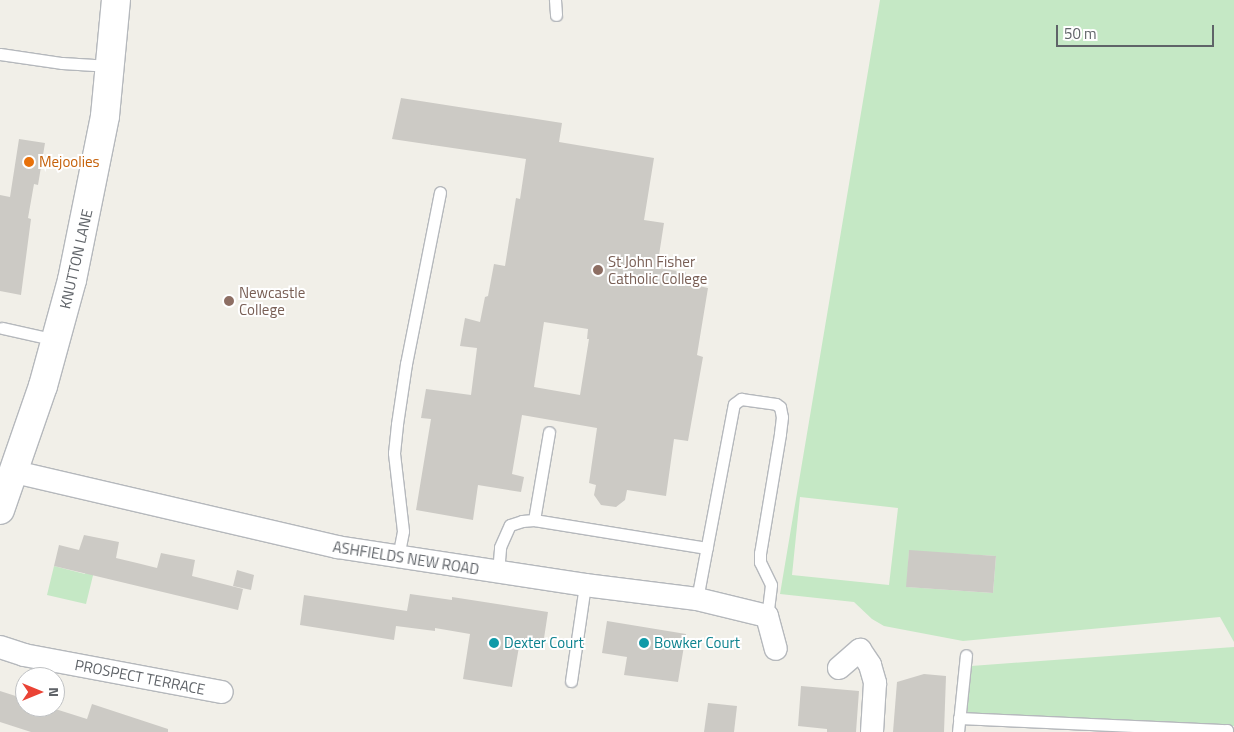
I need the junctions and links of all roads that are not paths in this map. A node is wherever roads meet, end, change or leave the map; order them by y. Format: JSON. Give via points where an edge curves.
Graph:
{"nodes":[{"id":1,"x":116,"y":0,"type":"edge"},
{"id":2,"x":555,"y":0,"type":"edge"},
{"id":3,"x":556,"y":15,"type":"dead end"},
{"id":4,"x":0,"y":54,"type":"edge"},
{"id":5,"x":110,"y":66,"type":"junction"},
{"id":6,"x":440,"y":192,"type":"dead end"},
{"id":7,"x":2,"y":328,"type":"dead end"},
{"id":8,"x":56,"y":340,"type":"junction"},
{"id":9,"x":549,"y":432,"type":"dead end"},
{"id":10,"x":15,"y":472,"type":"junction"},
{"id":11,"x":0,"y":510,"type":"edge"},
{"id":12,"x":534,"y":520,"type":"junction"},
{"id":13,"x":707,"y":548,"type":"junction"},
{"id":14,"x":398,"y":557,"type":"junction"},
{"id":15,"x":498,"y":572,"type":"junction"},
{"id":16,"x":585,"y":585,"type":"junction"},
{"id":17,"x":698,"y":599,"type":"junction"},
{"id":18,"x":767,"y":616,"type":"junction"},
{"id":19,"x":0,"y":647,"type":"edge"},
{"id":20,"x":776,"y":649,"type":"dead end"},
{"id":21,"x":966,"y":655,"type":"dead end"},
{"id":22,"x":839,"y":668,"type":"dead end"},
{"id":23,"x":571,"y":681,"type":"dead end"},
{"id":24,"x":222,"y":692,"type":"dead end"},
{"id":25,"x":959,"y":718,"type":"junction"},
{"id":26,"x":872,"y":732,"type":"edge"},
{"id":27,"x":958,"y":732,"type":"edge"},
{"id":28,"x":1226,"y":732,"type":"edge"}],
"edges":[{"from":1,"to":5,"type":"main road","name":"KNUTTON LANE"},
{"from":2,"to":3,"type":"lane"},
{"from":4,"to":5,"type":"lane"},
{"from":5,"to":8,"type":"main road","name":"KNUTTON LANE","via":[[105,116],[90,194]]},
{"from":6,"to":14,"type":"lane","via":[[397,424],[394,453],[403,531]]},
{"from":7,"to":8,"type":"lane"},
{"from":8,"to":10,"type":"main road","name":"KNUTTON LANE"},
{"from":9,"to":12,"type":"lane"},
{"from":10,"to":11,"type":"main road","name":"KNUTTON LANE"},
{"from":10,"to":14,"type":"street","name":"ASHFIELDS NEW ROAD","via":[[337,547]]},
{"from":12,"to":13,"type":"lane"},
{"from":12,"to":15,"type":"lane","via":[[510,525],[500,547]]},
{"from":13,"to":17,"type":"lane"},
{"from":13,"to":18,"type":"lane","via":[[735,402],[752,399],[776,404],[782,417],[760,553],[760,562],[771,585]]},
{"from":14,"to":15,"type":"street","name":"ASHFIELDS NEW ROAD"},
{"from":15,"to":16,"type":"street","name":"ASHFIELDS NEW ROAD"},
{"from":16,"to":17,"type":"street","name":"ASHFIELDS NEW ROAD"},
{"from":16,"to":23,"type":"lane"},
{"from":17,"to":18,"type":"street","name":"ASHFIELDS NEW ROAD"},
{"from":18,"to":20,"type":"street"},
{"from":19,"to":24,"type":"street","name":"PROSPECT TERRACE","via":[[24,655]]},
{"from":21,"to":25,"type":"lane"},
{"from":22,"to":26,"type":"street","via":[[860,650],[870,665],[875,683]]},
{"from":25,"to":27,"type":"lane"},
{"from":25,"to":28,"type":"lane"}]}
